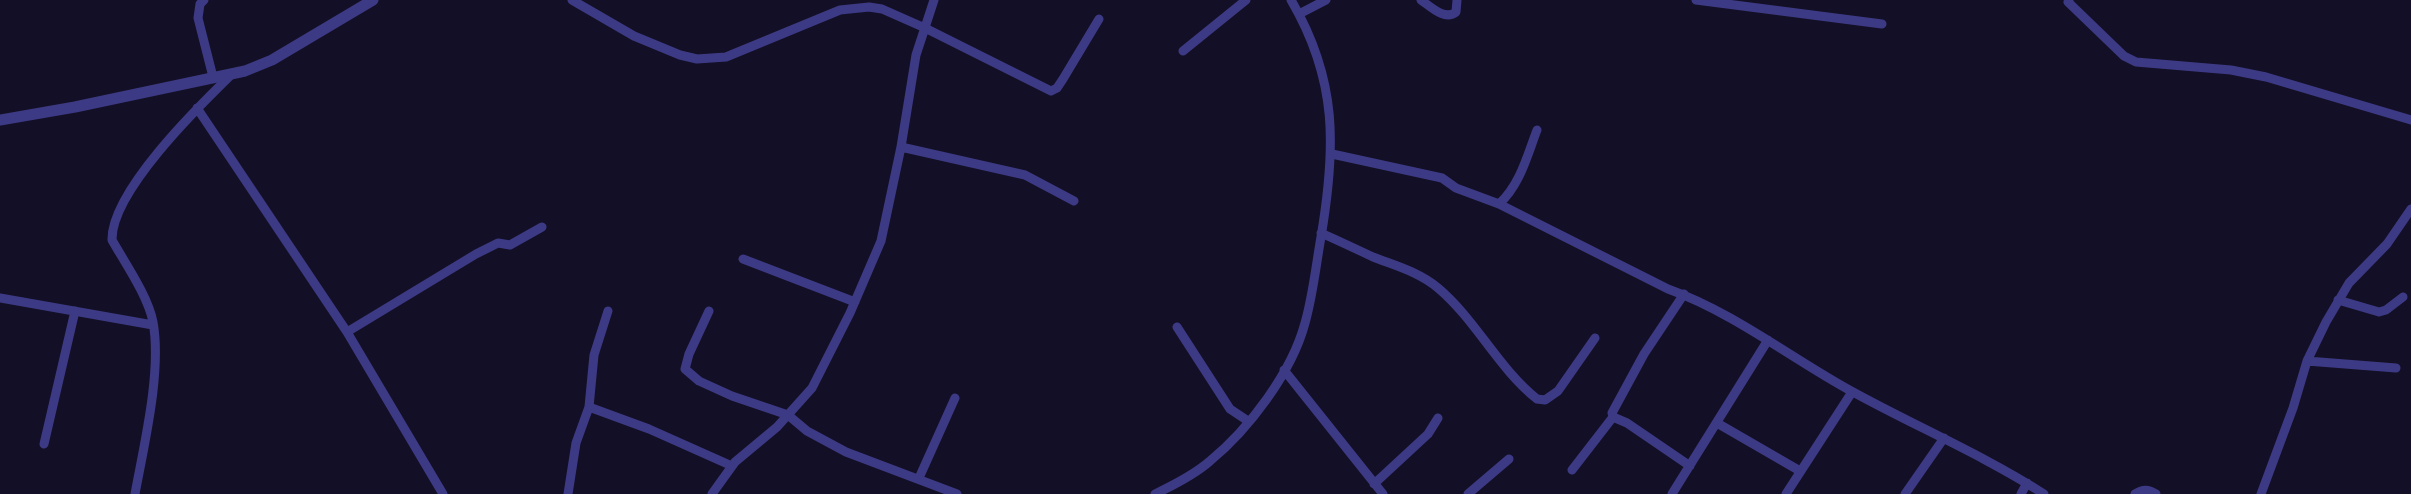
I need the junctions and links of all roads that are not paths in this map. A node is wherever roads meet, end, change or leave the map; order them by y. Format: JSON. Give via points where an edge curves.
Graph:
{"nodes":[{"id":1,"x":204,"y":0,"type":"edge"},
{"id":2,"x":373,"y":0,"type":"edge"},
{"id":3,"x":572,"y":0,"type":"edge"},
{"id":4,"x":934,"y":0,"type":"edge"},
{"id":5,"x":1246,"y":0,"type":"edge"},
{"id":6,"x":1290,"y":0,"type":"edge"},
{"id":7,"x":1326,"y":0,"type":"edge"},
{"id":8,"x":1421,"y":0,"type":"edge"},
{"id":9,"x":1457,"y":0,"type":"edge"},
{"id":10,"x":1696,"y":0,"type":"edge"},
{"id":11,"x":2068,"y":0,"type":"edge"},
{"id":12,"x":1299,"y":14,"type":"junction"},
{"id":13,"x":1099,"y":20,"type":"dead end"},
{"id":14,"x":1882,"y":24,"type":"dead end"},
{"id":15,"x":925,"y":28,"type":"junction"},
{"id":16,"x":1183,"y":51,"type":"dead end"},
{"id":17,"x":232,"y":74,"type":"junction"},
{"id":18,"x":213,"y":78,"type":"junction"},
{"id":19,"x":197,"y":108,"type":"junction"},
{"id":20,"x":0,"y":120,"type":"edge"},
{"id":21,"x":2411,"y":120,"type":"edge"},
{"id":22,"x":1538,"y":130,"type":"dead end"},
{"id":23,"x":901,"y":147,"type":"junction"},
{"id":24,"x":1332,"y":154,"type":"junction"},
{"id":25,"x":1074,"y":201,"type":"dead end"},
{"id":26,"x":1498,"y":204,"type":"junction"},
{"id":27,"x":2411,"y":209,"type":"edge"},
{"id":28,"x":542,"y":227,"type":"dead end"},
{"id":29,"x":1321,"y":233,"type":"junction"},
{"id":30,"x":744,"y":259,"type":"dead end"},
{"id":31,"x":1684,"y":294,"type":"junction"},
{"id":32,"x":2403,"y":297,"type":"dead end"},
{"id":33,"x":0,"y":298,"type":"edge"},
{"id":34,"x":2338,"y":300,"type":"junction"},
{"id":35,"x":855,"y":302,"type":"junction"},
{"id":36,"x":75,"y":311,"type":"junction"},
{"id":37,"x":608,"y":311,"type":"dead end"},
{"id":38,"x":709,"y":311,"type":"dead end"},
{"id":39,"x":153,"y":325,"type":"junction"},
{"id":40,"x":1177,"y":327,"type":"dead end"},
{"id":41,"x":347,"y":332,"type":"junction"},
{"id":42,"x":1595,"y":338,"type":"dead end"},
{"id":43,"x":1768,"y":340,"type":"junction"},
{"id":44,"x":2307,"y":361,"type":"junction"},
{"id":45,"x":2396,"y":368,"type":"dead end"},
{"id":46,"x":1284,"y":370,"type":"junction"},
{"id":47,"x":1852,"y":392,"type":"junction"},
{"id":48,"x":955,"y":398,"type":"dead end"},
{"id":49,"x":589,"y":407,"type":"junction"},
{"id":50,"x":788,"y":414,"type":"junction"},
{"id":51,"x":1613,"y":417,"type":"junction"},
{"id":52,"x":1438,"y":418,"type":"dead end"},
{"id":53,"x":1248,"y":421,"type":"junction"},
{"id":54,"x":1717,"y":423,"type":"junction"},
{"id":55,"x":1944,"y":438,"type":"junction"},
{"id":56,"x":44,"y":444,"type":"dead end"},
{"id":57,"x":1509,"y":459,"type":"dead end"},
{"id":58,"x":732,"y":466,"type":"junction"},
{"id":59,"x":1690,"y":466,"type":"junction"},
{"id":60,"x":1572,"y":470,"type":"dead end"},
{"id":61,"x":1800,"y":471,"type":"junction"},
{"id":62,"x":919,"y":478,"type":"junction"},
{"id":63,"x":2027,"y":483,"type":"junction"},
{"id":64,"x":1374,"y":484,"type":"junction"},
{"id":65,"x":135,"y":494,"type":"edge"},
{"id":66,"x":443,"y":494,"type":"edge"},
{"id":67,"x":568,"y":494,"type":"edge"},
{"id":68,"x":712,"y":494,"type":"edge"},
{"id":69,"x":957,"y":494,"type":"edge"},
{"id":70,"x":1155,"y":494,"type":"edge"},
{"id":71,"x":1382,"y":494,"type":"edge"},
{"id":72,"x":1468,"y":494,"type":"edge"},
{"id":73,"x":1672,"y":494,"type":"edge"},
{"id":74,"x":1786,"y":494,"type":"edge"},
{"id":75,"x":1905,"y":494,"type":"edge"},
{"id":76,"x":2020,"y":494,"type":"edge"},
{"id":77,"x":2044,"y":494,"type":"edge"},
{"id":78,"x":2135,"y":494,"type":"edge"},
{"id":79,"x":2156,"y":494,"type":"edge"},
{"id":80,"x":2261,"y":494,"type":"edge"}],
"edges":[{"from":1,"to":18,"type":"street","via":[[200,4],[198,18]]},
{"from":2,"to":17,"type":"street","via":[[272,60]]},
{"from":3,"to":15,"type":"street","via":[[634,36],[680,56],[697,59],[726,57],[854,7],[882,9]]},
{"from":4,"to":15,"type":"street"},
{"from":5,"to":16,"type":"street"},
{"from":6,"to":12,"type":"street"},
{"from":7,"to":12,"type":"street"},
{"from":8,"to":9,"type":"street","via":[[1446,16],[1456,12]]},
{"from":10,"to":14,"type":"street"},
{"from":11,"to":21,"type":"street","via":[[2124,56],[2136,62],[2231,70]]},
{"from":12,"to":24,"type":"street","via":[[1318,55],[1326,88]]},
{"from":13,"to":15,"type":"street","via":[[1063,79],[1051,91]]},
{"from":15,"to":23,"type":"street","via":[[916,55]]},
{"from":17,"to":18,"type":"street"},
{"from":17,"to":19,"type":"street"},
{"from":18,"to":20,"type":"street"},
{"from":19,"to":39,"type":"street","via":[[125,198],[112,230],[112,240],[142,295]]},
{"from":19,"to":41,"type":"street"},
{"from":22,"to":26,"type":"street","via":[[1511,193]]},
{"from":23,"to":25,"type":"street","via":[[1025,175]]},
{"from":23,"to":35,"type":"street","via":[[881,241]]},
{"from":24,"to":26,"type":"street","via":[[1442,178],[1456,188]]},
{"from":24,"to":29,"type":"street"},
{"from":26,"to":31,"type":"street"},
{"from":27,"to":34,"type":"street","via":[[2387,244],[2349,283]]},
{"from":28,"to":41,"type":"street","via":[[510,245],[498,243],[476,254]]},
{"from":29,"to":42,"type":"street","via":[[1426,279],[1452,301],[1500,361],[1537,400],[1545,400],[1558,391]]},
{"from":29,"to":46,"type":"street","via":[[1305,323]]},
{"from":30,"to":35,"type":"street"},
{"from":31,"to":43,"type":"street"},
{"from":31,"to":51,"type":"street","via":[[1644,354],[1612,413]]},
{"from":32,"to":34,"type":"street","via":[[2379,312]]},
{"from":33,"to":36,"type":"street"},
{"from":34,"to":44,"type":"street"},
{"from":35,"to":50,"type":"street","via":[[812,388]]},
{"from":36,"to":39,"type":"street"},
{"from":36,"to":56,"type":"street"},
{"from":37,"to":49,"type":"street","via":[[594,355]]},
{"from":38,"to":50,"type":"street","via":[[685,369],[699,381],[732,396]]},
{"from":39,"to":65,"type":"street","via":[[154,382]]},
{"from":40,"to":53,"type":"street","via":[[1230,409]]},
{"from":41,"to":66,"type":"street"},
{"from":43,"to":47,"type":"street"},
{"from":43,"to":54,"type":"street"},
{"from":44,"to":45,"type":"street"},
{"from":44,"to":80,"type":"street"},
{"from":46,"to":53,"type":"street"},
{"from":46,"to":64,"type":"street"},
{"from":47,"to":55,"type":"street"},
{"from":47,"to":61,"type":"street"},
{"from":48,"to":62,"type":"street"},
{"from":49,"to":58,"type":"street","via":[[649,429]]},
{"from":49,"to":67,"type":"street","via":[[576,443]]},
{"from":50,"to":58,"type":"street"},
{"from":50,"to":62,"type":"street","via":[[807,431],[846,452]]},
{"from":51,"to":59,"type":"street","via":[[1628,423]]},
{"from":51,"to":60,"type":"street"},
{"from":52,"to":64,"type":"street","via":[[1428,434]]},
{"from":53,"to":70,"type":"street","via":[[1210,462]]},
{"from":54,"to":59,"type":"street"},
{"from":54,"to":61,"type":"street"},
{"from":55,"to":63,"type":"street"},
{"from":55,"to":75,"type":"street"},
{"from":57,"to":72,"type":"street"},
{"from":58,"to":68,"type":"street"},
{"from":59,"to":73,"type":"street"},
{"from":61,"to":74,"type":"street"},
{"from":62,"to":69,"type":"street"},
{"from":63,"to":76,"type":"street"},
{"from":63,"to":77,"type":"street"},
{"from":64,"to":71,"type":"street"},
{"from":78,"to":79,"type":"street","via":[[2150,490]]}]}
